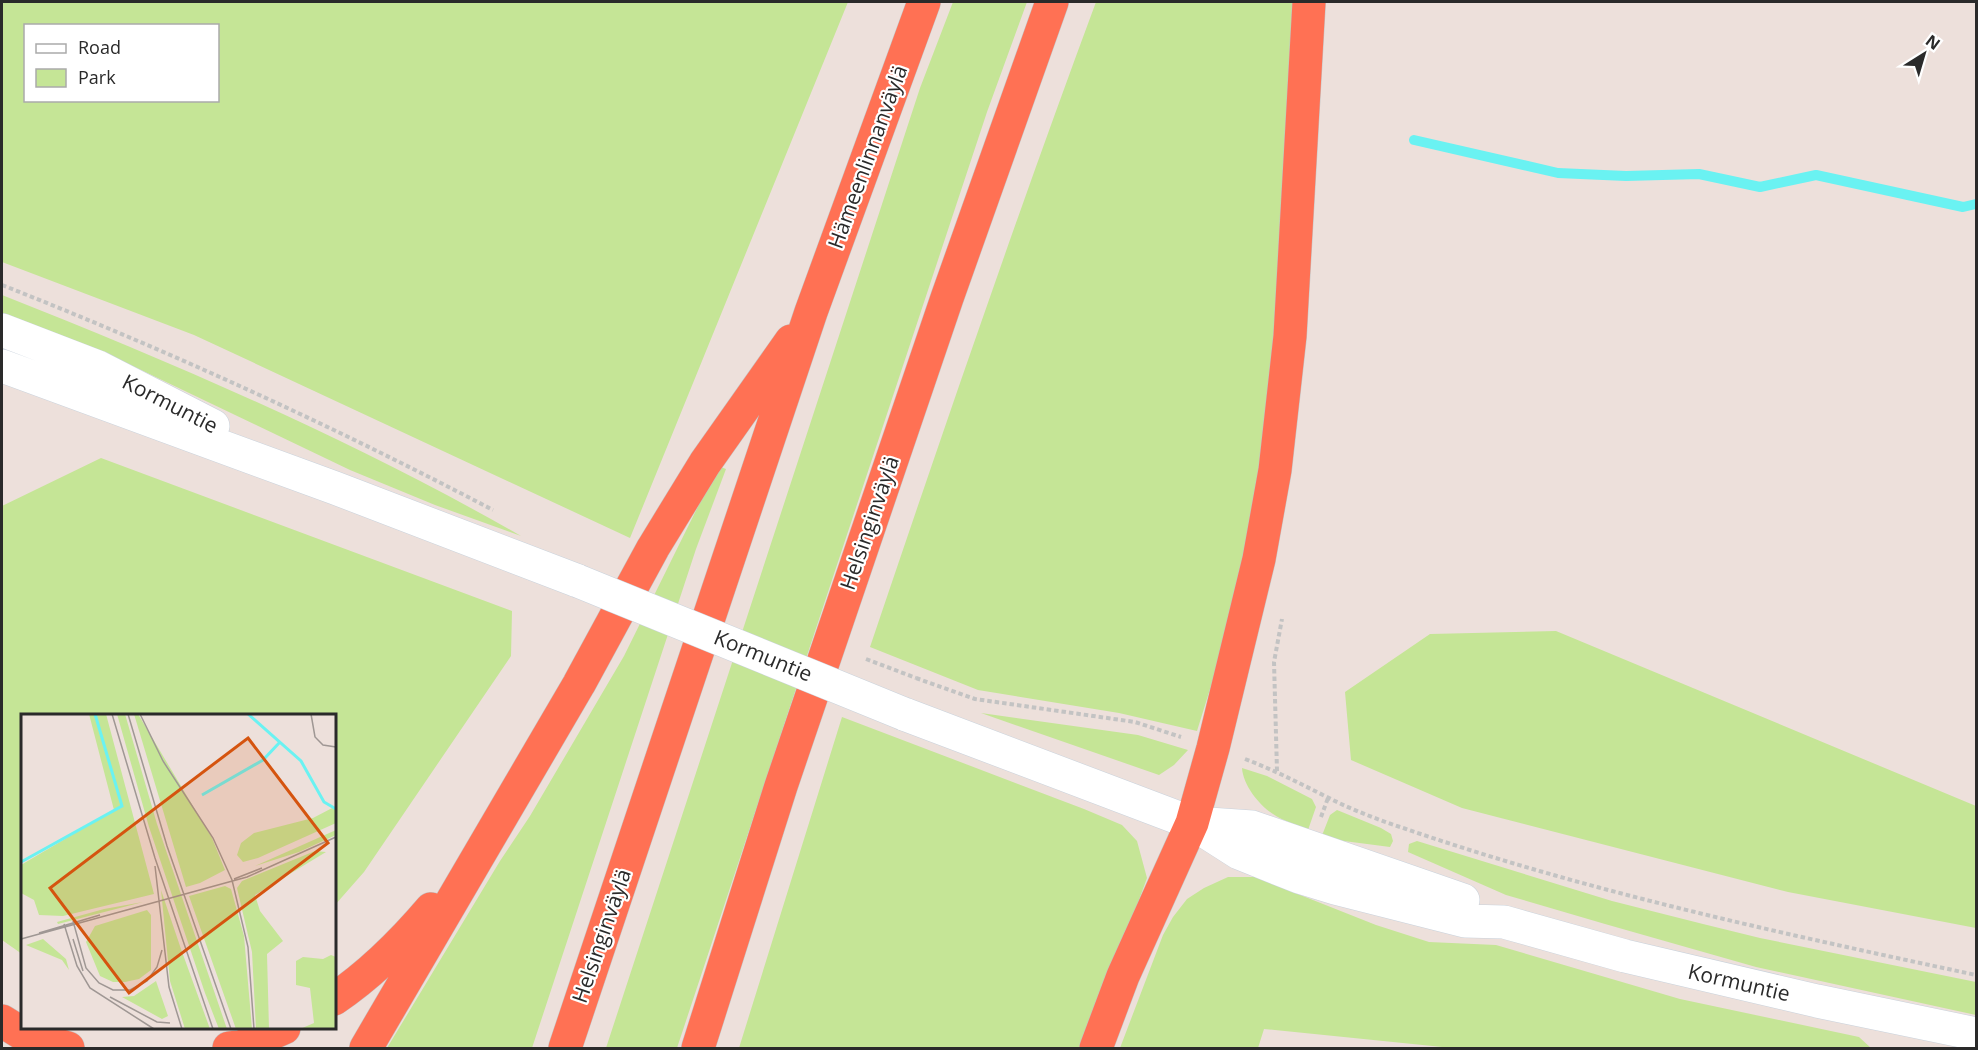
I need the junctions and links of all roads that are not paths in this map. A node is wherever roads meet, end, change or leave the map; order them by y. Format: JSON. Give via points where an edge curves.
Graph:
{"nodes":[{"id":1,"x":924,"y":2,"type":"edge"},
{"id":2,"x":1052,"y":2,"type":"edge"},
{"id":3,"x":1309,"y":2,"type":"edge"},
{"id":4,"x":811,"y":312,"type":"junction"},
{"id":5,"x":2,"y":330,"type":"edge"},
{"id":6,"x":2,"y":366,"type":"edge"},
{"id":7,"x":335,"y":488,"type":"junction"},
{"id":8,"x":1192,"y":823,"type":"junction"},
{"id":9,"x":485,"y":846,"type":"junction"},
{"id":10,"x":336,"y":998,"type":"edge"},
{"id":11,"x":2,"y":1021,"type":"edge"},
{"id":12,"x":282,"y":1029,"type":"edge"},
{"id":13,"x":1977,"y":1034,"type":"edge"},
{"id":14,"x":68,"y":1048,"type":"edge"},
{"id":15,"x":229,"y":1048,"type":"edge"},
{"id":16,"x":366,"y":1048,"type":"edge"},
{"id":17,"x":565,"y":1048,"type":"edge"},
{"id":18,"x":698,"y":1048,"type":"edge"},
{"id":19,"x":1096,"y":1048,"type":"edge"}],
"edges":[{"from":1,"to":4,"type":"highway","name":"Hämeenlinnanväylä"},
{"from":2,"to":18,"type":"highway","name":"Helsinginväylä","via":[[785,775]]},
{"from":3,"to":8,"type":"highway","via":[[1290,336],[1275,470],[1259,559]]},
{"from":4,"to":9,"type":"highway","via":[[705,463],[653,548]]},
{"from":4,"to":17,"type":"highway","name":"Helsinginväylä"},
{"from":5,"to":7,"type":"street","name":"Kormuntie","via":[[98,367]]},
{"from":6,"to":7,"type":"street","name":"Kormuntie"},
{"from":7,"to":8,"type":"street","name":"Kormuntie","bridge":true,"via":[[578,581],[904,714]]},
{"from":8,"to":13,"type":"street","name":"Kormuntie","via":[[1252,827],[1471,903],[1504,922],[1625,956]]},
{"from":8,"to":19,"type":"highway","via":[[1123,976]]},
{"from":9,"to":10,"type":"highway","via":[[406,938]]},
{"from":9,"to":16,"type":"highway"},
{"from":11,"to":14,"type":"highway","via":[[23,1034]]},
{"from":12,"to":15,"type":"highway"}]}
